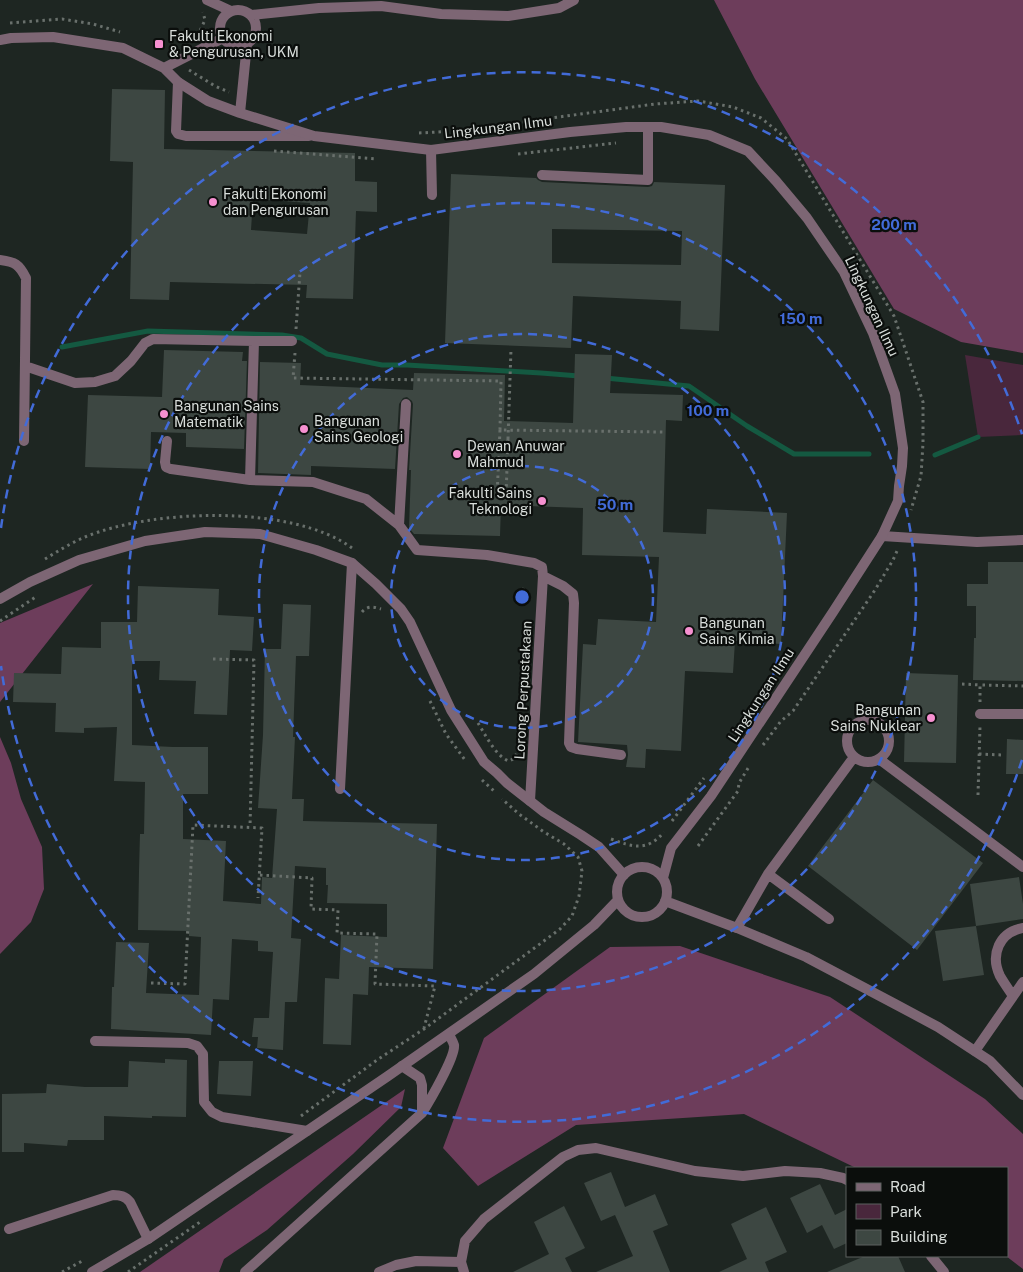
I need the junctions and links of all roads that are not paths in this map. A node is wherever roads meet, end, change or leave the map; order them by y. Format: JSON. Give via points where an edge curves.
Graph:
{"nodes":[{"id":1,"x":574,"y":0,"type":"edge"},
{"id":2,"x":205,"y":5,"type":"edge"},
{"id":3,"x":231,"y":11,"type":"junction"},
{"id":4,"x":251,"y":15,"type":"junction"},
{"id":5,"x":223,"y":38,"type":"junction"},
{"id":6,"x":0,"y":40,"type":"edge"},
{"id":7,"x":247,"y":44,"type":"junction"},
{"id":8,"x":164,"y":68,"type":"junction"},
{"id":9,"x":178,"y":82,"type":"junction"},
{"id":10,"x":240,"y":113,"type":"junction"},
{"id":11,"x":648,"y":127,"type":"junction"},
{"id":12,"x":314,"y":136,"type":"junction"},
{"id":13,"x":431,"y":150,"type":"junction"},
{"id":14,"x":542,"y":175,"type":"dead end"},
{"id":15,"x":432,"y":195,"type":"dead end"},
{"id":16,"x":0,"y":260,"type":"edge"},
{"id":17,"x":254,"y":341,"type":"junction"},
{"id":18,"x":294,"y":343,"type":"road end"},
{"id":19,"x":25,"y":366,"type":"junction"},
{"id":20,"x":406,"y":404,"type":"dead end"},
{"id":21,"x":24,"y":441,"type":"dead end"},
{"id":22,"x":167,"y":441,"type":"dead end"},
{"id":23,"x":250,"y":480,"type":"junction"},
{"id":24,"x":399,"y":525,"type":"junction"},
{"id":25,"x":882,"y":536,"type":"junction"},
{"id":26,"x":1023,"y":540,"type":"edge"},
{"id":27,"x":352,"y":563,"type":"junction"},
{"id":28,"x":543,"y":576,"type":"junction"},
{"id":29,"x":0,"y":599,"type":"edge"},
{"id":30,"x":980,"y":714,"type":"dead end"},
{"id":31,"x":1023,"y":714,"type":"edge"},
{"id":32,"x":621,"y":755,"type":"dead end"},
{"id":33,"x":854,"y":757,"type":"junction"},
{"id":34,"x":880,"y":759,"type":"junction"},
{"id":35,"x":340,"y":789,"type":"dead end"},
{"id":36,"x":530,"y":801,"type":"junction"},
{"id":37,"x":1023,"y":867,"type":"edge"},
{"id":38,"x":768,"y":874,"type":"junction"},
{"id":39,"x":624,"y":875,"type":"junction"},
{"id":40,"x":663,"y":878,"type":"junction"},
{"id":41,"x":618,"y":900,"type":"junction"},
{"id":42,"x":665,"y":902,"type":"junction"},
{"id":43,"x":829,"y":919,"type":"dead end"},
{"id":44,"x":738,"y":928,"type":"junction"},
{"id":45,"x":1023,"y":928,"type":"edge"},
{"id":46,"x":1023,"y":982,"type":"edge"},
{"id":47,"x":1013,"y":996,"type":"junction"},
{"id":48,"x":449,"y":1034,"type":"junction"},
{"id":49,"x":95,"y":1041,"type":"dead end"},
{"id":50,"x":975,"y":1051,"type":"junction"},
{"id":51,"x":402,"y":1066,"type":"junction"},
{"id":52,"x":1023,"y":1095,"type":"edge"},
{"id":53,"x":422,"y":1113,"type":"junction"},
{"id":54,"x":307,"y":1131,"type":"junction"},
{"id":55,"x":846,"y":1180,"type":"edge"},
{"id":56,"x":9,"y":1229,"type":"dead end"},
{"id":57,"x":148,"y":1239,"type":"junction"},
{"id":58,"x":932,"y":1257,"type":"edge"},
{"id":59,"x":462,"y":1267,"type":"edge"},
{"id":60,"x":92,"y":1272,"type":"edge"},
{"id":61,"x":245,"y":1272,"type":"edge"},
{"id":62,"x":379,"y":1272,"type":"edge"},
{"id":63,"x":944,"y":1272,"type":"edge"}],
"edges":[{"from":1,"to":4,"type":"street","via":[[559,8],[508,16],[441,14],[380,6]]},
{"from":2,"to":3,"type":"street"},
{"from":3,"to":4,"type":"street","via":[[242,10]]},
{"from":3,"to":5,"type":"street","via":[[220,22]]},
{"from":4,"to":7,"type":"street","via":[[256,30]]},
{"from":5,"to":7,"type":"street","via":[[231,45]]},
{"from":5,"to":8,"type":"street"},
{"from":6,"to":8,"type":"street","name":"Lingkungan Ilmu","via":[[53,37],[123,48]]},
{"from":7,"to":10,"type":"street"},
{"from":8,"to":9,"type":"street","name":"Lingkungan Ilmu"},
{"from":9,"to":10,"type":"street","name":"Lingkungan Ilmu","via":[[208,101]]},
{"from":9,"to":12,"type":"street","via":[[178,134]]},
{"from":10,"to":12,"type":"street","name":"Lingkungan Ilmu"},
{"from":11,"to":13,"type":"street","name":"Lingkungan Ilmu","via":[[570,132]]},
{"from":11,"to":14,"type":"street","via":[[648,180]]},
{"from":11,"to":25,"type":"street","name":"Lingkungan Ilmu","via":[[709,135],[748,152],[807,218],[844,272],[873,333],[895,394],[903,448],[898,500]]},
{"from":12,"to":13,"type":"street","name":"Lingkungan Ilmu"},
{"from":13,"to":15,"type":"street"},
{"from":16,"to":19,"type":"street","via":[[12,262],[26,278]]},
{"from":17,"to":18,"type":"street"},
{"from":17,"to":19,"type":"street","via":[[153,339],[145,343],[115,376],[96,382],[75,383]]},
{"from":17,"to":23,"type":"street"},
{"from":19,"to":21,"type":"street"},
{"from":20,"to":24,"type":"street"},
{"from":22,"to":23,"type":"street","via":[[166,467]]},
{"from":23,"to":24,"type":"street","via":[[313,482],[366,499]]},
{"from":24,"to":28,"type":"street","via":[[417,550],[487,555],[534,563],[542,567]]},
{"from":25,"to":26,"type":"street","via":[[977,542]]},
{"from":25,"to":40,"type":"street","name":"Lingkungan Ilmu","via":[[711,796],[671,848]]},
{"from":27,"to":29,"type":"street","via":[[260,534],[205,532],[145,541],[79,560]]},
{"from":27,"to":35,"type":"street"},
{"from":27,"to":36,"type":"street","via":[[401,609],[410,622],[451,710],[484,762]]},
{"from":28,"to":32,"type":"street","via":[[573,594],[569,743],[577,749]]},
{"from":28,"to":36,"type":"street","name":"Lorong Perpustakaan"},
{"from":30,"to":31,"type":"street"},
{"from":33,"to":34,"type":"street","via":[[866,763]]},
{"from":33,"to":34,"type":"street","via":[[847,745],[849,731],[866,720],[880,724],[888,734],[888,748]]},
{"from":33,"to":38,"type":"street"},
{"from":34,"to":37,"type":"street"},
{"from":36,"to":39,"type":"street","via":[[599,847]]},
{"from":38,"to":43,"type":"street"},
{"from":38,"to":44,"type":"street"},
{"from":39,"to":40,"type":"street","via":[[637,867],[644,867],[651,868]]},
{"from":39,"to":41,"type":"street","via":[[617,887]]},
{"from":40,"to":42,"type":"street","via":[[667,893]]},
{"from":41,"to":42,"type":"street","via":[[622,908],[637,917],[654,914]]},
{"from":41,"to":48,"type":"street","via":[[594,925],[539,970]]},
{"from":42,"to":44,"type":"street"},
{"from":44,"to":50,"type":"street","via":[[806,957],[938,1027]]},
{"from":45,"to":47,"type":"street","via":[[1007,934],[996,952],[999,975]]},
{"from":46,"to":47,"type":"street"},
{"from":47,"to":50,"type":"street"},
{"from":48,"to":51,"type":"street"},
{"from":48,"to":53,"type":"street","via":[[454,1045],[452,1054]]},
{"from":49,"to":54,"type":"street","via":[[188,1043],[197,1046],[203,1054],[204,1102],[212,1112],[222,1117]]},
{"from":50,"to":52,"type":"street","via":[[990,1061]]},
{"from":51,"to":53,"type":"street","via":[[420,1078]]},
{"from":51,"to":54,"type":"street"},
{"from":53,"to":61,"type":"street"},
{"from":54,"to":57,"type":"street"},
{"from":55,"to":59,"type":"street","via":[[811,1172],[785,1171],[743,1176],[695,1171],[596,1148],[578,1150],[563,1157],[484,1219],[465,1241]]},
{"from":56,"to":57,"type":"street","via":[[121,1195],[130,1202]]},
{"from":57,"to":60,"type":"street"},
{"from":58,"to":63,"type":"street"},
{"from":59,"to":62,"type":"street","via":[[416,1262]]}]}
